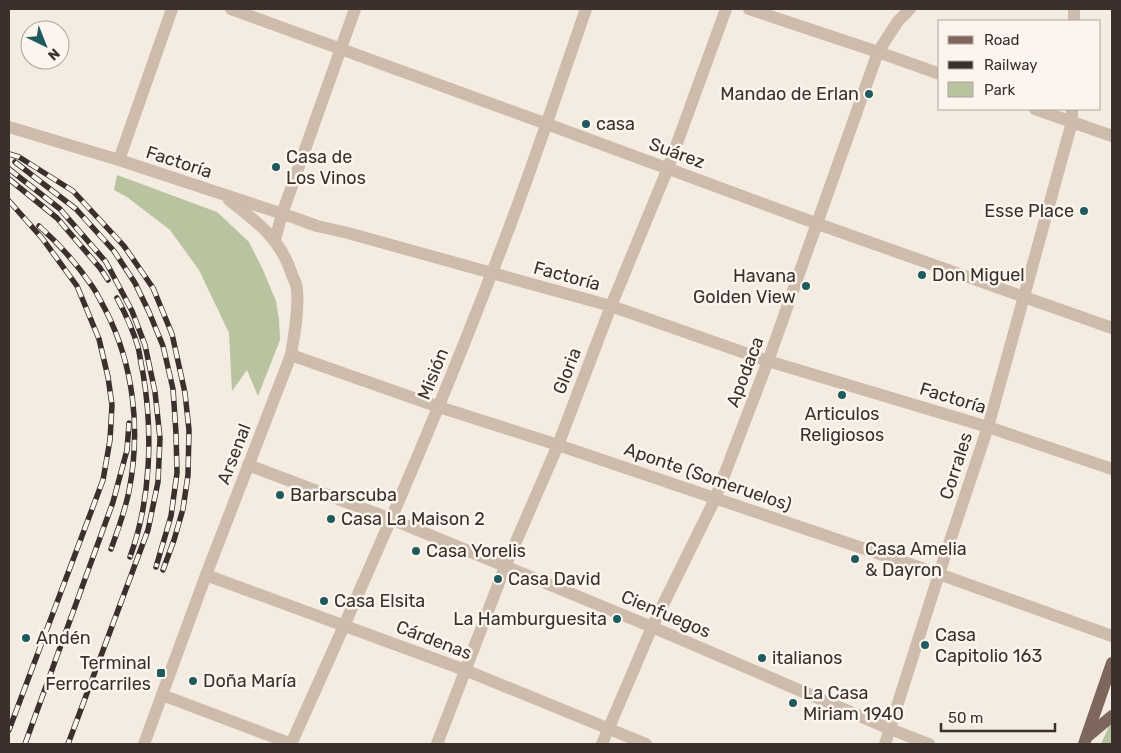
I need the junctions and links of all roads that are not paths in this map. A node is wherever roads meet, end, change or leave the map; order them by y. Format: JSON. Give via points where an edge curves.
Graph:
{"nodes":[{"id":1,"x":172,"y":9,"type":"edge"},
{"id":2,"x":231,"y":9,"type":"edge"},
{"id":3,"x":355,"y":9,"type":"edge"},
{"id":4,"x":586,"y":9,"type":"edge"},
{"id":5,"x":726,"y":9,"type":"edge"},
{"id":6,"x":749,"y":9,"type":"edge"},
{"id":7,"x":910,"y":9,"type":"edge"},
{"id":8,"x":341,"y":49,"type":"junction"},
{"id":9,"x":878,"y":52,"type":"junction"},
{"id":10,"x":938,"y":73,"type":"edge"},
{"id":11,"x":1038,"y":110,"type":"edge"},
{"id":12,"x":1072,"y":110,"type":"edge"},
{"id":13,"x":1072,"y":122,"type":"junction"},
{"id":14,"x":547,"y":124,"type":"junction"},
{"id":15,"x":9,"y":127,"type":"edge"},
{"id":16,"x":1112,"y":136,"type":"edge"},
{"id":17,"x":119,"y":160,"type":"junction"},
{"id":18,"x":668,"y":168,"type":"junction"},
{"id":19,"x":222,"y":194,"type":"junction"},
{"id":20,"x":282,"y":214,"type":"junction"},
{"id":21,"x":818,"y":224,"type":"junction"},
{"id":22,"x":275,"y":240,"type":"junction"},
{"id":23,"x":492,"y":274,"type":"junction"},
{"id":24,"x":1024,"y":298,"type":"junction"},
{"id":25,"x":611,"y":306,"type":"junction"},
{"id":26,"x":1112,"y":328,"type":"edge"},
{"id":27,"x":291,"y":355,"type":"junction"},
{"id":28,"x":768,"y":361,"type":"junction"},
{"id":29,"x":439,"y":407,"type":"junction"},
{"id":30,"x":988,"y":427,"type":"junction"},
{"id":31,"x":558,"y":444,"type":"junction"},
{"id":32,"x":248,"y":466,"type":"junction"},
{"id":33,"x":1112,"y":469,"type":"edge"},
{"id":34,"x":715,"y":499,"type":"junction"},
{"id":35,"x":391,"y":519,"type":"junction"},
{"id":36,"x":505,"y":567,"type":"junction"},
{"id":37,"x":939,"y":574,"type":"junction"},
{"id":38,"x":206,"y":576,"type":"junction"},
{"id":39,"x":345,"y":625,"type":"junction"},
{"id":40,"x":652,"y":627,"type":"junction"},
{"id":41,"x":1112,"y":636,"type":"edge"},
{"id":42,"x":1112,"y":663,"type":"edge"},
{"id":43,"x":465,"y":670,"type":"junction"},
{"id":44,"x":162,"y":695,"type":"junction"},
{"id":45,"x":1112,"y":716,"type":"edge"},
{"id":46,"x":890,"y":729,"type":"junction"},
{"id":47,"x":609,"y":730,"type":"junction"},
{"id":48,"x":1086,"y":740,"type":"edge"},
{"id":49,"x":144,"y":744,"type":"edge"},
{"id":50,"x":291,"y":744,"type":"edge"},
{"id":51,"x":437,"y":744,"type":"edge"},
{"id":52,"x":602,"y":744,"type":"edge"},
{"id":53,"x":646,"y":744,"type":"edge"},
{"id":54,"x":885,"y":744,"type":"edge"},
{"id":55,"x":929,"y":744,"type":"edge"}],
"edges":[{"from":1,"to":17,"type":"street"},
{"from":2,"to":8,"type":"street","name":"Suárez"},
{"from":3,"to":8,"type":"street"},
{"from":4,"to":14,"type":"street","name":"Misión"},
{"from":5,"to":18,"type":"street","name":"Gloria"},
{"from":6,"to":9,"type":"street"},
{"from":7,"to":9,"type":"street","name":"Apodaca"},
{"from":8,"to":14,"type":"street","name":"Suárez"},
{"from":8,"to":20,"type":"street"},
{"from":9,"to":10,"type":"street"},
{"from":9,"to":21,"type":"street","name":"Apodaca"},
{"from":11,"to":13,"type":"street"},
{"from":12,"to":13,"type":"street","name":"Corrales"},
{"from":13,"to":16,"type":"street"},
{"from":13,"to":24,"type":"street","name":"Corrales"},
{"from":14,"to":18,"type":"street","name":"Suárez"},
{"from":14,"to":23,"type":"street","name":"Misión"},
{"from":15,"to":17,"type":"street","name":"Factoría"},
{"from":17,"to":19,"type":"street","name":"Factoría"},
{"from":18,"to":21,"type":"street","name":"Suárez"},
{"from":18,"to":25,"type":"street","name":"Gloria"},
{"from":19,"to":20,"type":"street","name":"Factoría"},
{"from":19,"to":22,"type":"street","name":"Arsenal"},
{"from":20,"to":22,"type":"street"},
{"from":20,"to":23,"type":"street","name":"Factoría"},
{"from":21,"to":24,"type":"street","name":"Suárez"},
{"from":21,"to":28,"type":"street","name":"Apodaca"},
{"from":22,"to":27,"type":"street","name":"Arsenal","via":[[287,260],[297,288],[297,318]]},
{"from":23,"to":25,"type":"street","name":"Factoría"},
{"from":23,"to":29,"type":"street","name":"Misión"},
{"from":24,"to":26,"type":"street","name":"Suárez"},
{"from":24,"to":30,"type":"street","name":"Corrales"},
{"from":25,"to":28,"type":"street","name":"Factoría"},
{"from":25,"to":31,"type":"street","name":"Gloria"},
{"from":27,"to":29,"type":"street","name":"Aponte (Someruelos)"},
{"from":27,"to":32,"type":"street","name":"Arsenal"},
{"from":28,"to":30,"type":"street","name":"Factoría"},
{"from":28,"to":34,"type":"street","name":"Apodaca"},
{"from":29,"to":31,"type":"street","name":"Aponte (Someruelos)"},
{"from":29,"to":35,"type":"street","name":"Misión"},
{"from":30,"to":33,"type":"street","name":"Factoría"},
{"from":30,"to":37,"type":"street","name":"Corrales"},
{"from":31,"to":34,"type":"street","name":"Aponte (Someruelos)"},
{"from":31,"to":36,"type":"street","name":"Gloria"},
{"from":32,"to":35,"type":"street","name":"Cienfuegos"},
{"from":32,"to":38,"type":"street","name":"Arsenal"},
{"from":34,"to":37,"type":"street","name":"Aponte (Someruelos)"},
{"from":34,"to":40,"type":"street","name":"Apodaca"},
{"from":35,"to":36,"type":"street","name":"Cienfuegos"},
{"from":35,"to":39,"type":"street","name":"Misión"},
{"from":36,"to":40,"type":"street","name":"Cienfuegos"},
{"from":36,"to":43,"type":"street","name":"Gloria"},
{"from":37,"to":41,"type":"street","name":"Aponte (Someruelos)"},
{"from":37,"to":46,"type":"street","name":"Corrales"},
{"from":38,"to":39,"type":"street","name":"Cárdenas"},
{"from":38,"to":44,"type":"street","name":"Arsenal"},
{"from":39,"to":43,"type":"street","name":"Cárdenas"},
{"from":39,"to":50,"type":"street","name":"Misión"},
{"from":40,"to":46,"type":"street","name":"Cienfuegos"},
{"from":40,"to":47,"type":"street","name":"Apodaca"},
{"from":42,"to":48,"type":"main road"},
{"from":43,"to":47,"type":"street","name":"Cárdenas"},
{"from":43,"to":51,"type":"street","name":"Gloria"},
{"from":44,"to":49,"type":"street","name":"Arsenal"},
{"from":44,"to":50,"type":"street"},
{"from":45,"to":48,"type":"main road"},
{"from":46,"to":54,"type":"street","name":"Corrales"},
{"from":46,"to":55,"type":"street","name":"Cienfuegos"},
{"from":47,"to":52,"type":"street","name":"Apodaca"},
{"from":47,"to":53,"type":"street","name":"Cárdenas"}]}
